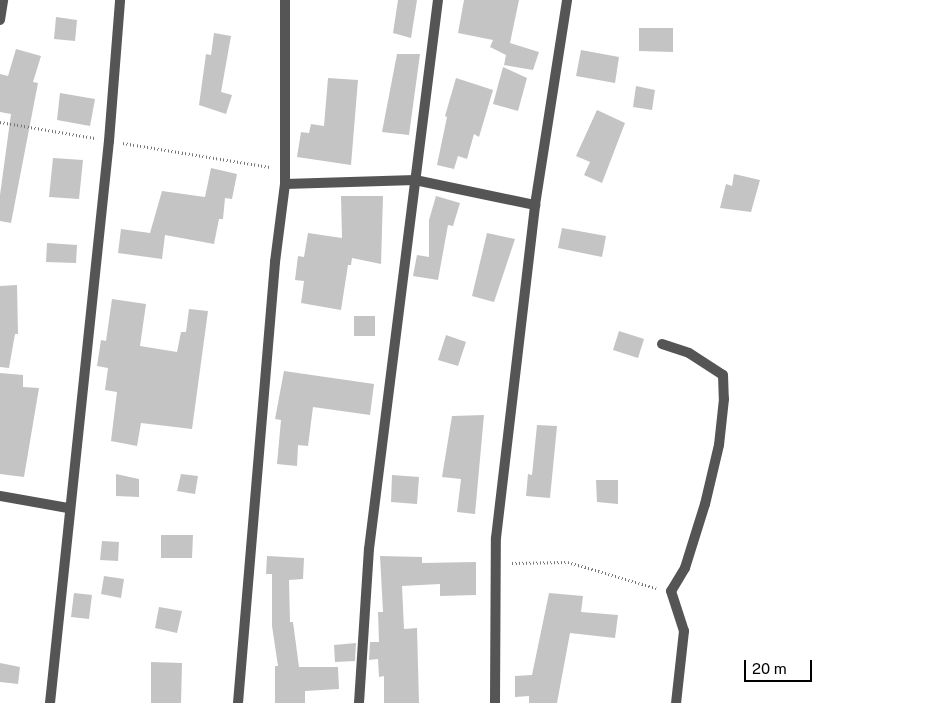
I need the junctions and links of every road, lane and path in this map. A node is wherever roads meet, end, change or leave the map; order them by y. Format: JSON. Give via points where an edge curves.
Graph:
{"nodes":[{"id":1,"x":3,"y":0,"type":"edge"},
{"id":2,"x":120,"y":0,"type":"edge"},
{"id":3,"x":285,"y":0,"type":"edge"},
{"id":4,"x":438,"y":0,"type":"edge"},
{"id":5,"x":567,"y":0,"type":"edge"},
{"id":6,"x":0,"y":20,"type":"edge"},
{"id":7,"x":0,"y":122,"type":"edge"},
{"id":8,"x":109,"y":141,"type":"junction"},
{"id":9,"x":286,"y":170,"type":"junction"},
{"id":10,"x":415,"y":180,"type":"junction"},
{"id":11,"x":285,"y":184,"type":"junction"},
{"id":12,"x":535,"y":205,"type":"junction"},
{"id":13,"x":662,"y":344,"type":"dead end"},
{"id":14,"x":0,"y":496,"type":"edge"},
{"id":15,"x":68,"y":508,"type":"junction"},
{"id":16,"x":495,"y":569,"type":"junction"},
{"id":17,"x":671,"y":591,"type":"junction"},
{"id":18,"x":50,"y":703,"type":"edge"},
{"id":19,"x":238,"y":703,"type":"edge"},
{"id":20,"x":359,"y":703,"type":"edge"},
{"id":21,"x":495,"y":703,"type":"edge"},
{"id":22,"x":676,"y":703,"type":"edge"}],
"edges":[{"from":1,"to":6,"type":"street"},
{"from":2,"to":8,"type":"street"},
{"from":3,"to":9,"type":"street"},
{"from":4,"to":10,"type":"street"},
{"from":5,"to":12,"type":"street"},
{"from":7,"to":8,"type":"path"},
{"from":8,"to":9,"type":"path"},
{"from":8,"to":15,"type":"street"},
{"from":9,"to":11,"type":"street"},
{"from":10,"to":11,"type":"street"},
{"from":10,"to":12,"type":"street"},
{"from":10,"to":20,"type":"street","via":[[369,549]]},
{"from":11,"to":19,"type":"street","via":[[275,262]]},
{"from":12,"to":16,"type":"street"},
{"from":13,"to":17,"type":"street","via":[[689,353],[723,375],[724,399],[719,445],[705,504],[684,568]]},
{"from":14,"to":15,"type":"street"},
{"from":15,"to":18,"type":"street"},
{"from":16,"to":17,"type":"path","via":[[517,561],[568,562]]},
{"from":16,"to":21,"type":"street"},
{"from":17,"to":22,"type":"street","via":[[684,631]]}]}
